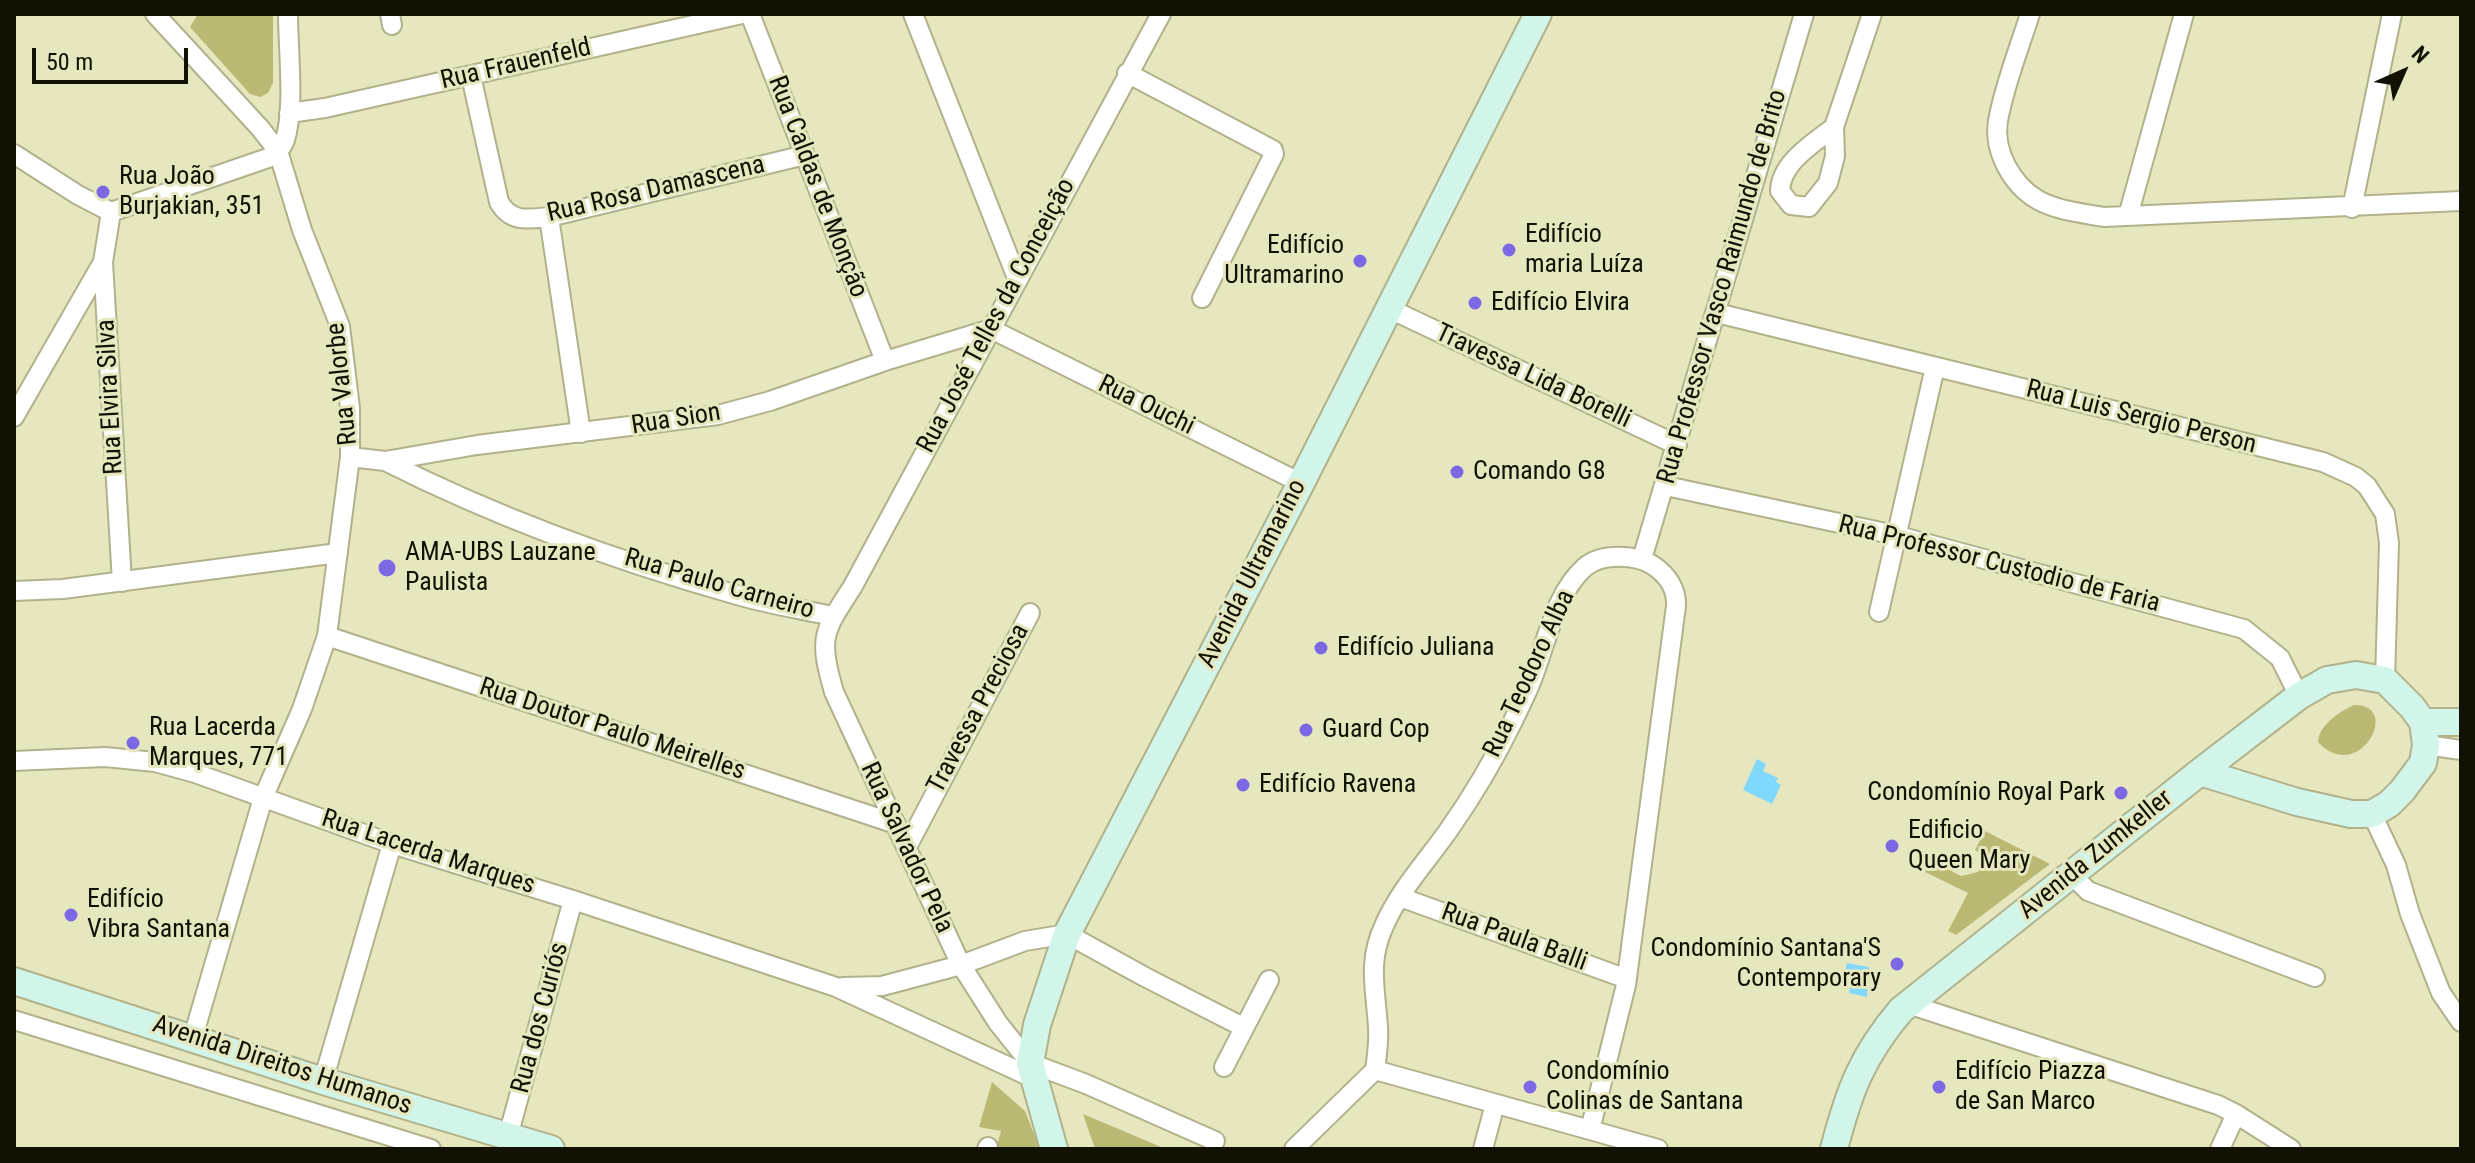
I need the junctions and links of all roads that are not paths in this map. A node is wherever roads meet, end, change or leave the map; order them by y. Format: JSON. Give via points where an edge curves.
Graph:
{"nodes":[{"id":1,"x":155,"y":14,"type":"edge"},
{"id":2,"x":288,"y":14,"type":"edge"},
{"id":3,"x":742,"y":14,"type":"edge"},
{"id":4,"x":750,"y":14,"type":"edge"},
{"id":5,"x":913,"y":14,"type":"edge"},
{"id":6,"x":1161,"y":14,"type":"edge"},
{"id":7,"x":1538,"y":14,"type":"edge"},
{"id":8,"x":1804,"y":14,"type":"edge"},
{"id":9,"x":1872,"y":14,"type":"edge"},
{"id":10,"x":2030,"y":14,"type":"edge"},
{"id":11,"x":2184,"y":14,"type":"edge"},
{"id":12,"x":2392,"y":14,"type":"edge"},
{"id":13,"x":1127,"y":73,"type":"junction"},
{"id":14,"x":471,"y":76,"type":"junction"},
{"id":15,"x":289,"y":113,"type":"junction"},
{"id":16,"x":1834,"y":127,"type":"dead end"},
{"id":17,"x":278,"y":151,"type":"junction"},
{"id":18,"x":14,"y":154,"type":"edge"},
{"id":19,"x":805,"y":155,"type":"junction"},
{"id":20,"x":2461,"y":201,"type":"edge"},
{"id":21,"x":2352,"y":208,"type":"junction"},
{"id":22,"x":111,"y":212,"type":"junction"},
{"id":23,"x":2128,"y":216,"type":"junction"},
{"id":24,"x":549,"y":217,"type":"junction"},
{"id":25,"x":103,"y":262,"type":"junction"},
{"id":26,"x":1017,"y":278,"type":"junction"},
{"id":27,"x":1202,"y":298,"type":"dead end"},
{"id":28,"x":1388,"y":308,"type":"junction"},
{"id":29,"x":1717,"y":313,"type":"junction"},
{"id":30,"x":991,"y":329,"type":"junction"},
{"id":31,"x":885,"y":361,"type":"junction"},
{"id":32,"x":1935,"y":367,"type":"junction"},
{"id":33,"x":14,"y":417,"type":"edge"},
{"id":34,"x":581,"y":433,"type":"junction"},
{"id":35,"x":1677,"y":445,"type":"junction"},
{"id":36,"x":350,"y":457,"type":"junction"},
{"id":37,"x":385,"y":461,"type":"junction"},
{"id":38,"x":1301,"y":483,"type":"junction"},
{"id":39,"x":1666,"y":486,"type":"junction"},
{"id":40,"x":1895,"y":535,"type":"junction"},
{"id":41,"x":338,"y":553,"type":"junction"},
{"id":42,"x":1642,"y":559,"type":"junction"},
{"id":43,"x":122,"y":582,"type":"junction"},
{"id":44,"x":14,"y":591,"type":"edge"},
{"id":45,"x":1879,"y":612,"type":"dead end"},
{"id":46,"x":1030,"y":613,"type":"dead end"},
{"id":47,"x":832,"y":616,"type":"junction"},
{"id":48,"x":327,"y":636,"type":"junction"},
{"id":49,"x":2385,"y":680,"type":"junction"},
{"id":50,"x":2299,"y":696,"type":"junction"},
{"id":51,"x":2461,"y":722,"type":"edge"},
{"id":52,"x":2425,"y":733,"type":"junction"},
{"id":53,"x":2461,"y":750,"type":"edge"},
{"id":54,"x":14,"y":761,"type":"edge"},
{"id":55,"x":2200,"y":772,"type":"junction"},
{"id":56,"x":263,"y":798,"type":"junction"},
{"id":57,"x":2372,"y":814,"type":"junction"},
{"id":58,"x":896,"y":824,"type":"junction"},
{"id":59,"x":392,"y":844,"type":"junction"},
{"id":60,"x":907,"y":847,"type":"junction"},
{"id":61,"x":2071,"y":874,"type":"junction"},
{"id":62,"x":1400,"y":897,"type":"junction"},
{"id":63,"x":573,"y":900,"type":"junction"},
{"id":64,"x":1067,"y":934,"type":"junction"},
{"id":65,"x":961,"y":965,"type":"junction"},
{"id":66,"x":2315,"y":977,"type":"dead end"},
{"id":67,"x":1627,"y":979,"type":"junction"},
{"id":68,"x":1269,"y":980,"type":"dead end"},
{"id":69,"x":14,"y":981,"type":"edge"},
{"id":70,"x":836,"y":987,"type":"junction"},
{"id":71,"x":1908,"y":1004,"type":"junction"},
{"id":72,"x":14,"y":1020,"type":"edge"},
{"id":73,"x":2461,"y":1022,"type":"edge"},
{"id":74,"x":1243,"y":1027,"type":"junction"},
{"id":75,"x":193,"y":1037,"type":"junction"},
{"id":76,"x":1224,"y":1067,"type":"dead end"},
{"id":77,"x":1375,"y":1070,"type":"junction"},
{"id":78,"x":1031,"y":1071,"type":"junction"},
{"id":79,"x":323,"y":1081,"type":"junction"},
{"id":80,"x":1495,"y":1104,"type":"junction"},
{"id":81,"x":2236,"y":1114,"type":"junction"},
{"id":82,"x":1590,"y":1130,"type":"junction"},
{"id":83,"x":508,"y":1136,"type":"junction"},
{"id":84,"x":1215,"y":1141,"type":"dead end"},
{"id":85,"x":431,"y":1149,"type":"edge"},
{"id":86,"x":551,"y":1149,"type":"edge"},
{"id":87,"x":1054,"y":1149,"type":"edge"},
{"id":88,"x":1294,"y":1149,"type":"edge"},
{"id":89,"x":1483,"y":1149,"type":"edge"},
{"id":90,"x":1658,"y":1149,"type":"edge"},
{"id":91,"x":1834,"y":1149,"type":"edge"},
{"id":92,"x":2220,"y":1149,"type":"edge"},
{"id":93,"x":2291,"y":1149,"type":"edge"}],
"edges":[{"from":1,"to":17,"type":"street","name":"Rua Valorbe"},
{"from":2,"to":15,"type":"street"},
{"from":3,"to":14,"type":"street","name":"Rua Frauenfeld"},
{"from":4,"to":19,"type":"street","name":"Rua Caldas de Monção"},
{"from":5,"to":26,"type":"street"},
{"from":6,"to":13,"type":"street","name":"Rua José Telles da Conceição"},
{"from":7,"to":28,"type":"street","name":"Avenida Ultramarino"},
{"from":8,"to":29,"type":"street","name":"Rua Professor Vasco Raimundo de Brito"},
{"from":9,"to":16,"type":"street"},
{"from":10,"to":23,"type":"street","via":[[1998,123],[1999,151],[2014,179],[2037,199],[2104,217]]},
{"from":11,"to":23,"type":"street"},
{"from":12,"to":21,"type":"street"},
{"from":13,"to":26,"type":"street","name":"Rua José Telles da Conceição"},
{"from":13,"to":27,"type":"street","via":[[1273,150]]},
{"from":14,"to":15,"type":"street","name":"Rua Frauenfeld"},
{"from":14,"to":24,"type":"street","name":"Rua Rosa Damascena","via":[[499,202],[522,220]]},
{"from":15,"to":17,"type":"street"},
{"from":17,"to":22,"type":"street"},
{"from":17,"to":36,"type":"street","name":"Rua Valorbe","via":[[340,326]]},
{"from":18,"to":22,"type":"street"},
{"from":19,"to":24,"type":"street","name":"Rua Rosa Damascena"},
{"from":19,"to":31,"type":"street","name":"Rua Caldas de Monção"},
{"from":20,"to":21,"type":"street"},
{"from":21,"to":23,"type":"street"},
{"from":22,"to":25,"type":"street","name":"Rua Elvira Silva"},
{"from":24,"to":34,"type":"street"},
{"from":25,"to":33,"type":"street"},
{"from":25,"to":43,"type":"street","name":"Rua Elvira Silva"},
{"from":26,"to":30,"type":"street","name":"Rua José Telles da Conceição"},
{"from":28,"to":35,"type":"street","name":"Travessa Lida Borelli"},
{"from":28,"to":38,"type":"street","name":"Avenida Ultramarino"},
{"from":29,"to":32,"type":"street","name":"Rua Luis Sergio Person"},
{"from":29,"to":35,"type":"street","name":"Rua Professor Vasco Raimundo de Brito"},
{"from":30,"to":31,"type":"street","name":"Rua Sion"},
{"from":30,"to":38,"type":"street","name":"Rua Ouchi"},
{"from":30,"to":47,"type":"street","name":"Rua José Telles da Conceição"},
{"from":31,"to":34,"type":"street","name":"Rua Sion","via":[[718,415]]},
{"from":32,"to":40,"type":"street"},
{"from":32,"to":49,"type":"street","name":"Rua Luis Sergio Person","via":[[2323,462],[2356,477],[2385,514]]},
{"from":34,"to":37,"type":"street","name":"Rua Sion"},
{"from":35,"to":39,"type":"street","name":"Rua Professor Vasco Raimundo de Brito"},
{"from":36,"to":37,"type":"street","name":"Rua Sion"},
{"from":36,"to":41,"type":"street","name":"Rua Valorbe"},
{"from":37,"to":47,"type":"street","name":"Rua Paulo Carneiro","via":[[468,500],[658,572]]},
{"from":38,"to":64,"type":"street","name":"Avenida Ultramarino"},
{"from":39,"to":40,"type":"street","name":"Rua Professor Custodio de Faria"},
{"from":39,"to":42,"type":"street","name":"Rua Professor Vasco Raimundo de Brito"},
{"from":40,"to":45,"type":"street"},
{"from":40,"to":50,"type":"street","name":"Rua Professor Custodio de Faria","via":[[2244,629],[2280,658]]},
{"from":41,"to":43,"type":"street"},
{"from":41,"to":48,"type":"street","name":"Rua Valorbe"},
{"from":42,"to":62,"type":"street","name":"Rua Teodoro Alba","via":[[1597,560],[1575,578],[1512,723],[1451,827]]},
{"from":42,"to":67,"type":"street","via":[[1668,579],[1677,599]]},
{"from":43,"to":44,"type":"street"},
{"from":46,"to":60,"type":"street","name":"Travessa Preciosa"},
{"from":47,"to":58,"type":"street","name":"Rua Salvador Pela","via":[[825,644],[834,692]]},
{"from":48,"to":56,"type":"street","name":"Rua Valorbe"},
{"from":48,"to":58,"type":"street","name":"Rua Doutor Paulo Meirelles"},
{"from":49,"to":50,"type":"street","name":"Avenida Zumkeller","via":[[2356,675],[2327,680]]},
{"from":49,"to":52,"type":"street"},
{"from":50,"to":55,"type":"street","name":"Avenida Zumkeller"},
{"from":51,"to":52,"type":"street"},
{"from":52,"to":53,"type":"street"},
{"from":52,"to":57,"type":"street","via":[[2423,763],[2412,780]]},
{"from":54,"to":56,"type":"street","name":"Rua Lacerda Marques","via":[[105,757],[155,762]]},
{"from":55,"to":57,"type":"street","via":[[2297,802]]},
{"from":55,"to":61,"type":"street","name":"Avenida Zumkeller"},
{"from":56,"to":59,"type":"street","name":"Rua Lacerda Marques"},
{"from":56,"to":75,"type":"street","name":"Rua Valorbe"},
{"from":57,"to":73,"type":"street","via":[[2396,865],[2441,993]]},
{"from":58,"to":60,"type":"street","name":"Rua Salvador Pela"},
{"from":59,"to":63,"type":"street","name":"Rua Lacerda Marques"},
{"from":59,"to":79,"type":"street"},
{"from":60,"to":65,"type":"street","name":"Rua Salvador Pela"},
{"from":61,"to":66,"type":"street","via":[[2088,891]]},
{"from":61,"to":71,"type":"street","name":"Avenida Zumkeller"},
{"from":62,"to":67,"type":"street","name":"Rua Paula Balli"},
{"from":62,"to":77,"type":"street","name":"Rua Teodoro Alba","via":[[1376,945]]},
{"from":63,"to":70,"type":"street","name":"Rua Lacerda Marques"},
{"from":63,"to":83,"type":"street","name":"Rua dos Curiós"},
{"from":64,"to":65,"type":"street","name":"Rua Lacerda Marques","via":[[1025,941]]},
{"from":64,"to":74,"type":"street"},
{"from":64,"to":78,"type":"street","name":"Avenida Ultramarino","via":[[1037,1025]]},
{"from":65,"to":70,"type":"street","name":"Rua Lacerda Marques","via":[[882,986]]},
{"from":65,"to":78,"type":"street","name":"Rua Salvador Pela"},
{"from":67,"to":82,"type":"street"},
{"from":68,"to":74,"type":"street"},
{"from":69,"to":75,"type":"street","name":"Avenida Direitos Humanos"},
{"from":70,"to":78,"type":"street","name":"Rua Lacerda Marques"},
{"from":71,"to":81,"type":"street"},
{"from":71,"to":91,"type":"street","name":"Avenida Zumkeller","via":[[1876,1040],[1845,1106]]},
{"from":72,"to":85,"type":"street"},
{"from":74,"to":76,"type":"street"},
{"from":75,"to":79,"type":"street","name":"Avenida Direitos Humanos"},
{"from":77,"to":80,"type":"street"},
{"from":77,"to":88,"type":"street"},
{"from":78,"to":84,"type":"street","name":"Rua Lacerda Marques","via":[[1086,1084]]},
{"from":78,"to":87,"type":"street","name":"Avenida Ultramarino"},
{"from":79,"to":83,"type":"street","name":"Avenida Direitos Humanos"},
{"from":80,"to":82,"type":"street"},
{"from":80,"to":89,"type":"street"},
{"from":81,"to":92,"type":"street"},
{"from":81,"to":93,"type":"street"},
{"from":82,"to":90,"type":"street"},
{"from":83,"to":86,"type":"street","name":"Avenida Direitos Humanos"}]}
